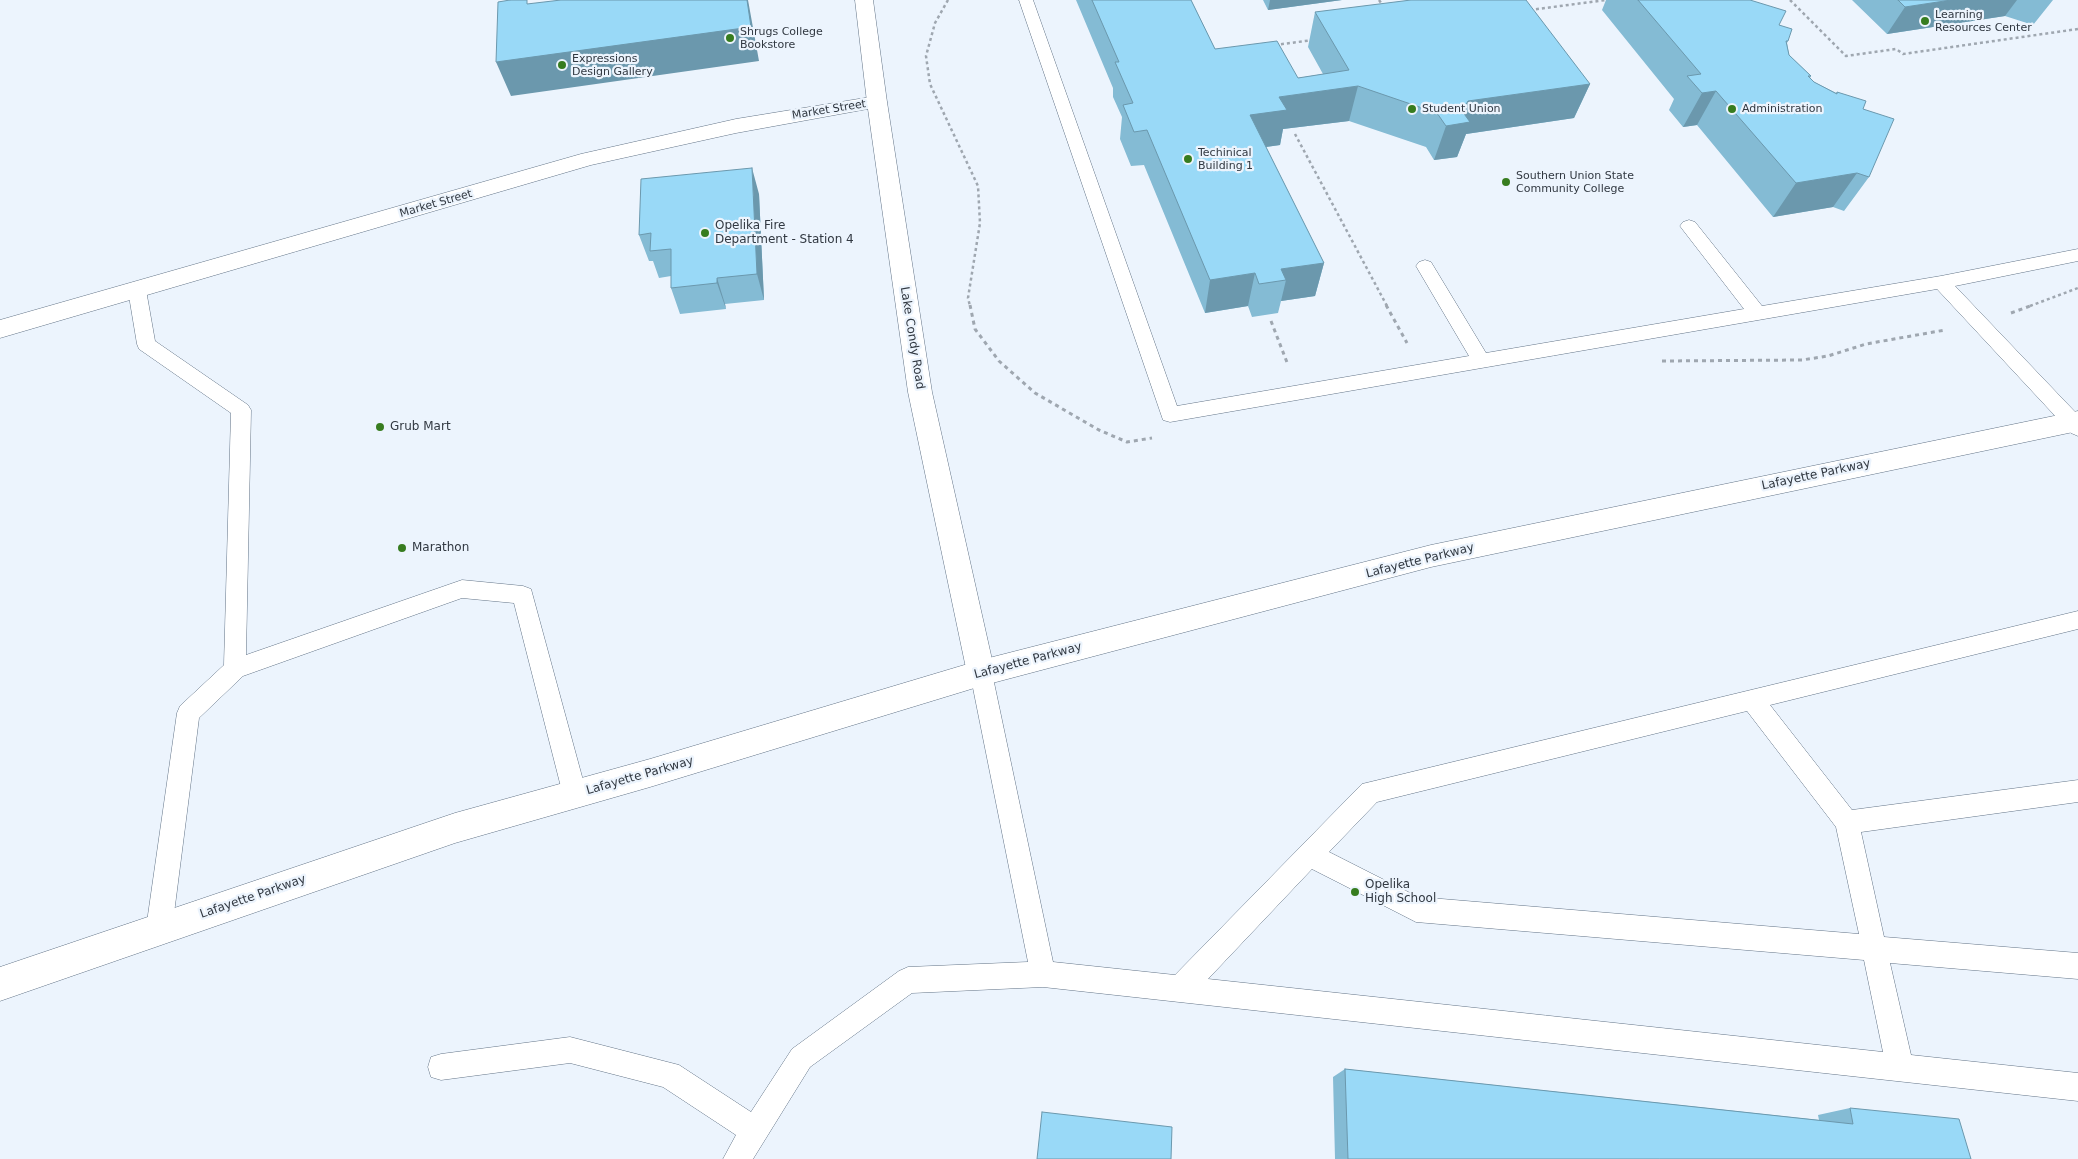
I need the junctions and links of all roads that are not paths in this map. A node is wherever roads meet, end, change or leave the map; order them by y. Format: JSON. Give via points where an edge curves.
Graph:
{"nodes":[{"id":1,"x":864,"y":0,"type":"edge"},
{"id":2,"x":1026,"y":0,"type":"edge"},
{"id":3,"x":877,"y":102,"type":"junction"},
{"id":4,"x":1689,"y":226,"type":"dead end"},
{"id":5,"x":2078,"y":255,"type":"edge"},
{"id":6,"x":1425,"y":266,"type":"dead end"},
{"id":7,"x":1941,"y":282,"type":"junction"},
{"id":8,"x":137,"y":290,"type":"junction"},
{"id":9,"x":1758,"y":314,"type":"junction"},
{"id":10,"x":0,"y":329,"type":"edge"},
{"id":11,"x":1480,"y":361,"type":"junction"},
{"id":12,"x":2076,"y":424,"type":"edge"},
{"id":13,"x":2078,"y":620,"type":"edge"},
{"id":14,"x":235,"y":669,"type":"junction"},
{"id":15,"x":982,"y":673,"type":"junction"},
{"id":16,"x":1752,"y":700,"type":"junction"},
{"id":17,"x":2078,"y":790,"type":"edge"},
{"id":18,"x":575,"y":795,"type":"junction"},
{"id":19,"x":1847,"y":822,"type":"junction"},
{"id":20,"x":1309,"y":855,"type":"junction"},
{"id":21,"x":159,"y":929,"type":"junction"},
{"id":22,"x":1873,"y":947,"type":"junction"},
{"id":23,"x":2078,"y":966,"type":"edge"},
{"id":24,"x":1043,"y":974,"type":"junction"},
{"id":25,"x":0,"y":984,"type":"edge"},
{"id":26,"x":1180,"y":989,"type":"junction"},
{"id":27,"x":441,"y":1067,"type":"dead end"},
{"id":28,"x":1900,"y":1067,"type":"junction"},
{"id":29,"x":2078,"y":1087,"type":"edge"},
{"id":30,"x":755,"y":1131,"type":"junction"},
{"id":31,"x":737,"y":1159,"type":"edge"}],
"edges":[{"from":1,"to":3,"type":"main road","name":"Lake Condy Road"},
{"from":2,"to":11,"type":"lane","via":[[1170,415]]},
{"from":3,"to":8,"type":"main road","name":"Market Street","via":[[736,126],[588,159]]},
{"from":3,"to":15,"type":"main road","name":"Lake Condy Road","via":[[920,392]]},
{"from":4,"to":9,"type":"lane"},
{"from":5,"to":7,"type":"lane"},
{"from":6,"to":11,"type":"lane"},
{"from":7,"to":9,"type":"lane"},
{"from":7,"to":12,"type":"lane"},
{"from":8,"to":10,"type":"main road","name":"Market Street"},
{"from":8,"to":14,"type":"lane","via":[[146,344],[241,410]]},
{"from":9,"to":11,"type":"lane"},
{"from":12,"to":15,"type":"main road","name":"Lafayette Parkway","via":[[1431,556]]},
{"from":13,"to":16,"type":"lane"},
{"from":14,"to":18,"type":"lane","via":[[462,589],[523,595]]},
{"from":14,"to":21,"type":"lane","via":[[188,713]]},
{"from":15,"to":18,"type":"main road","name":"Lafayette Parkway"},
{"from":15,"to":24,"type":"lane"},
{"from":16,"to":19,"type":"lane"},
{"from":16,"to":20,"type":"lane","via":[[1370,792]]},
{"from":17,"to":19,"type":"lane"},
{"from":18,"to":21,"type":"main road","name":"Lafayette Parkway","via":[[455,828]]},
{"from":19,"to":22,"type":"lane"},
{"from":20,"to":22,"type":"lane","via":[[1416,909]]},
{"from":20,"to":26,"type":"lane"},
{"from":21,"to":25,"type":"main road","name":"Lafayette Parkway"},
{"from":22,"to":23,"type":"lane"},
{"from":22,"to":28,"type":"lane"},
{"from":24,"to":26,"type":"lane"},
{"from":24,"to":30,"type":"lane","via":[[908,980],[801,1058]]},
{"from":26,"to":28,"type":"lane"},
{"from":27,"to":30,"type":"lane","via":[[570,1050],[670,1075]]},
{"from":28,"to":29,"type":"lane"},
{"from":30,"to":31,"type":"lane"}]}
